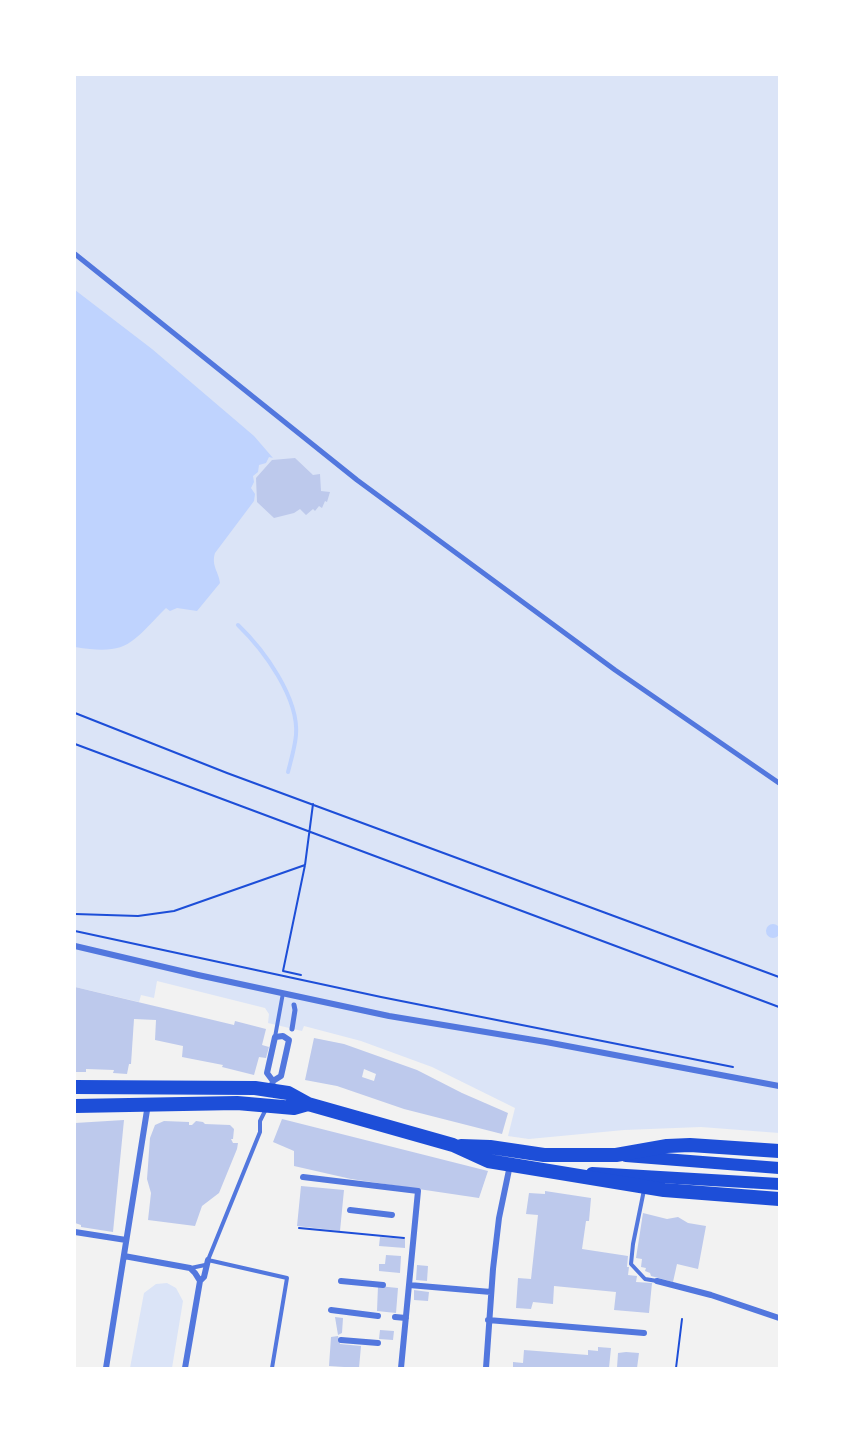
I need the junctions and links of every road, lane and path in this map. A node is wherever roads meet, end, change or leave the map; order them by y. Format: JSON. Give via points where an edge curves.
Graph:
{"nodes":[{"id":1,"x":75,"y":254,"type":"edge"},
{"id":2,"x":75,"y":713,"type":"edge"},
{"id":3,"x":75,"y":744,"type":"edge"},
{"id":4,"x":779,"y":783,"type":"edge"},
{"id":5,"x":313,"y":804,"type":"junction"},
{"id":6,"x":309,"y":833,"type":"junction"},
{"id":7,"x":306,"y":865,"type":"junction"},
{"id":8,"x":75,"y":914,"type":"edge"},
{"id":9,"x":75,"y":931,"type":"edge"},
{"id":10,"x":75,"y":946,"type":"edge"},
{"id":11,"x":301,"y":975,"type":"dead end"},
{"id":12,"x":779,"y":977,"type":"edge"},
{"id":13,"x":284,"y":993,"type":"junction"},
{"id":14,"x":294,"y":1005,"type":"dead end"},
{"id":15,"x":779,"y":1007,"type":"edge"},
{"id":16,"x":292,"y":1029,"type":"joint"},
{"id":17,"x":275,"y":1037,"type":"junction"},
{"id":18,"x":290,"y":1040,"type":"junction"},
{"id":19,"x":734,"y":1067,"type":"dead end"},
{"id":20,"x":272,"y":1085,"type":"junction"},
{"id":21,"x":779,"y":1086,"type":"edge"},
{"id":22,"x":75,"y":1087,"type":"edge"},
{"id":23,"x":148,"y":1104,"type":"junction"},
{"id":24,"x":308,"y":1104,"type":"junction"},
{"id":25,"x":267,"y":1105,"type":"junction"},
{"id":26,"x":75,"y":1106,"type":"edge"},
{"id":27,"x":453,"y":1145,"type":"junction"},
{"id":28,"x":779,"y":1151,"type":"edge"},
{"id":29,"x":615,"y":1155,"type":"junction"},
{"id":30,"x":510,"y":1164,"type":"junction"},
{"id":31,"x":779,"y":1168,"type":"edge"},
{"id":32,"x":550,"y":1171,"type":"junction"},
{"id":33,"x":303,"y":1177,"type":"dead end"},
{"id":34,"x":779,"y":1184,"type":"edge"},
{"id":35,"x":644,"y":1187,"type":"junction"},
{"id":36,"x":779,"y":1199,"type":"edge"},
{"id":37,"x":350,"y":1210,"type":"dead end"},
{"id":38,"x":392,"y":1215,"type":"dead end"},
{"id":39,"x":299,"y":1228,"type":"dead end"},
{"id":40,"x":75,"y":1232,"type":"edge"},
{"id":41,"x":126,"y":1238,"type":"junction"},
{"id":42,"x":413,"y":1239,"type":"junction"},
{"id":43,"x":124,"y":1256,"type":"junction"},
{"id":44,"x":208,"y":1260,"type":"junction"},
{"id":45,"x":190,"y":1268,"type":"junction"},
{"id":46,"x":200,"y":1281,"type":"junction"},
{"id":47,"x":341,"y":1281,"type":"dead end"},
{"id":48,"x":657,"y":1281,"type":"joint"},
{"id":49,"x":383,"y":1285,"type":"dead end"},
{"id":50,"x":400,"y":1286,"type":"dead end"},
{"id":51,"x":409,"y":1286,"type":"junction"},
{"id":52,"x":490,"y":1292,"type":"junction"},
{"id":53,"x":331,"y":1310,"type":"dead end"},
{"id":54,"x":756,"y":1310,"type":"junction"},
{"id":55,"x":378,"y":1316,"type":"dead end"},
{"id":56,"x":395,"y":1317,"type":"dead end"},
{"id":57,"x":406,"y":1318,"type":"junction"},
{"id":58,"x":753,"y":1318,"type":"dead end"},
{"id":59,"x":779,"y":1318,"type":"edge"},
{"id":60,"x":682,"y":1319,"type":"dead end"},
{"id":61,"x":488,"y":1320,"type":"junction"},
{"id":62,"x":644,"y":1334,"type":"dead end"},
{"id":63,"x":341,"y":1340,"type":"dead end"},
{"id":64,"x":378,"y":1343,"type":"dead end"},
{"id":65,"x":393,"y":1344,"type":"dead end"},
{"id":66,"x":403,"y":1345,"type":"junction"},
{"id":67,"x":106,"y":1368,"type":"edge"},
{"id":68,"x":185,"y":1368,"type":"edge"},
{"id":69,"x":272,"y":1368,"type":"edge"},
{"id":70,"x":401,"y":1368,"type":"edge"},
{"id":71,"x":486,"y":1368,"type":"edge"},
{"id":72,"x":676,"y":1368,"type":"edge"}],
"edges":[{"from":1,"to":4,"type":"street","via":[[357,480],[615,670]]},
{"from":2,"to":5,"type":"path"},
{"from":3,"to":6,"type":"path"},
{"from":5,"to":6,"type":"path"},
{"from":5,"to":12,"type":"path"},
{"from":6,"to":7,"type":"path"},
{"from":6,"to":15,"type":"path"},
{"from":7,"to":8,"type":"path","via":[[174,911],[138,916]]},
{"from":7,"to":11,"type":"path","via":[[284,971]]},
{"from":9,"to":19,"type":"path"},
{"from":10,"to":13,"type":"street"},
{"from":13,"to":17,"type":"lane"},
{"from":13,"to":21,"type":"street","via":[[389,1016]]},
{"from":14,"to":16,"type":"street"},
{"from":16,"to":18,"type":"lane"},
{"from":17,"to":18,"type":"street"},
{"from":17,"to":20,"type":"street","via":[[267,1073]]},
{"from":18,"to":20,"type":"street","via":[[281,1076]]},
{"from":20,"to":22,"type":"highway"},
{"from":20,"to":24,"type":"highway"},
{"from":23,"to":25,"type":"highway"},
{"from":23,"to":26,"type":"highway"},
{"from":23,"to":41,"type":"street"},
{"from":24,"to":25,"type":"highway"},
{"from":24,"to":27,"type":"highway"},
{"from":25,"to":44,"type":"lane","via":[[258,1138]]},
{"from":27,"to":29,"type":"highway","via":[[544,1155]]},
{"from":27,"to":30,"type":"highway","via":[[488,1161]]},
{"from":28,"to":29,"type":"highway","via":[[690,1145]]},
{"from":29,"to":31,"type":"main road"},
{"from":30,"to":32,"type":"highway"},
{"from":30,"to":52,"type":"street"},
{"from":32,"to":34,"type":"main road"},
{"from":32,"to":35,"type":"highway"},
{"from":33,"to":42,"type":"street","via":[[418,1191],[412,1217]]},
{"from":35,"to":36,"type":"highway"},
{"from":35,"to":48,"type":"lane","via":[[631,1264],[645,1279]]},
{"from":37,"to":38,"type":"street"},
{"from":39,"to":42,"type":"path"},
{"from":40,"to":41,"type":"street"},
{"from":41,"to":43,"type":"street"},
{"from":42,"to":51,"type":"street"},
{"from":43,"to":45,"type":"street"},
{"from":43,"to":67,"type":"street"},
{"from":44,"to":45,"type":"lane"},
{"from":44,"to":46,"type":"street"},
{"from":44,"to":69,"type":"lane","via":[[287,1278]]},
{"from":45,"to":46,"type":"street"},
{"from":46,"to":68,"type":"street"},
{"from":47,"to":49,"type":"street"},
{"from":48,"to":54,"type":"street"},
{"from":50,"to":51,"type":"street"},
{"from":51,"to":52,"type":"street"},
{"from":51,"to":57,"type":"street"},
{"from":52,"to":61,"type":"street"},
{"from":53,"to":55,"type":"street"},
{"from":54,"to":58,"type":"street"},
{"from":54,"to":59,"type":"street"},
{"from":56,"to":57,"type":"street"},
{"from":57,"to":66,"type":"street"},
{"from":60,"to":72,"type":"path"},
{"from":61,"to":62,"type":"street"},
{"from":61,"to":71,"type":"street"},
{"from":63,"to":64,"type":"street"},
{"from":65,"to":66,"type":"street"},
{"from":66,"to":70,"type":"street"}]}
